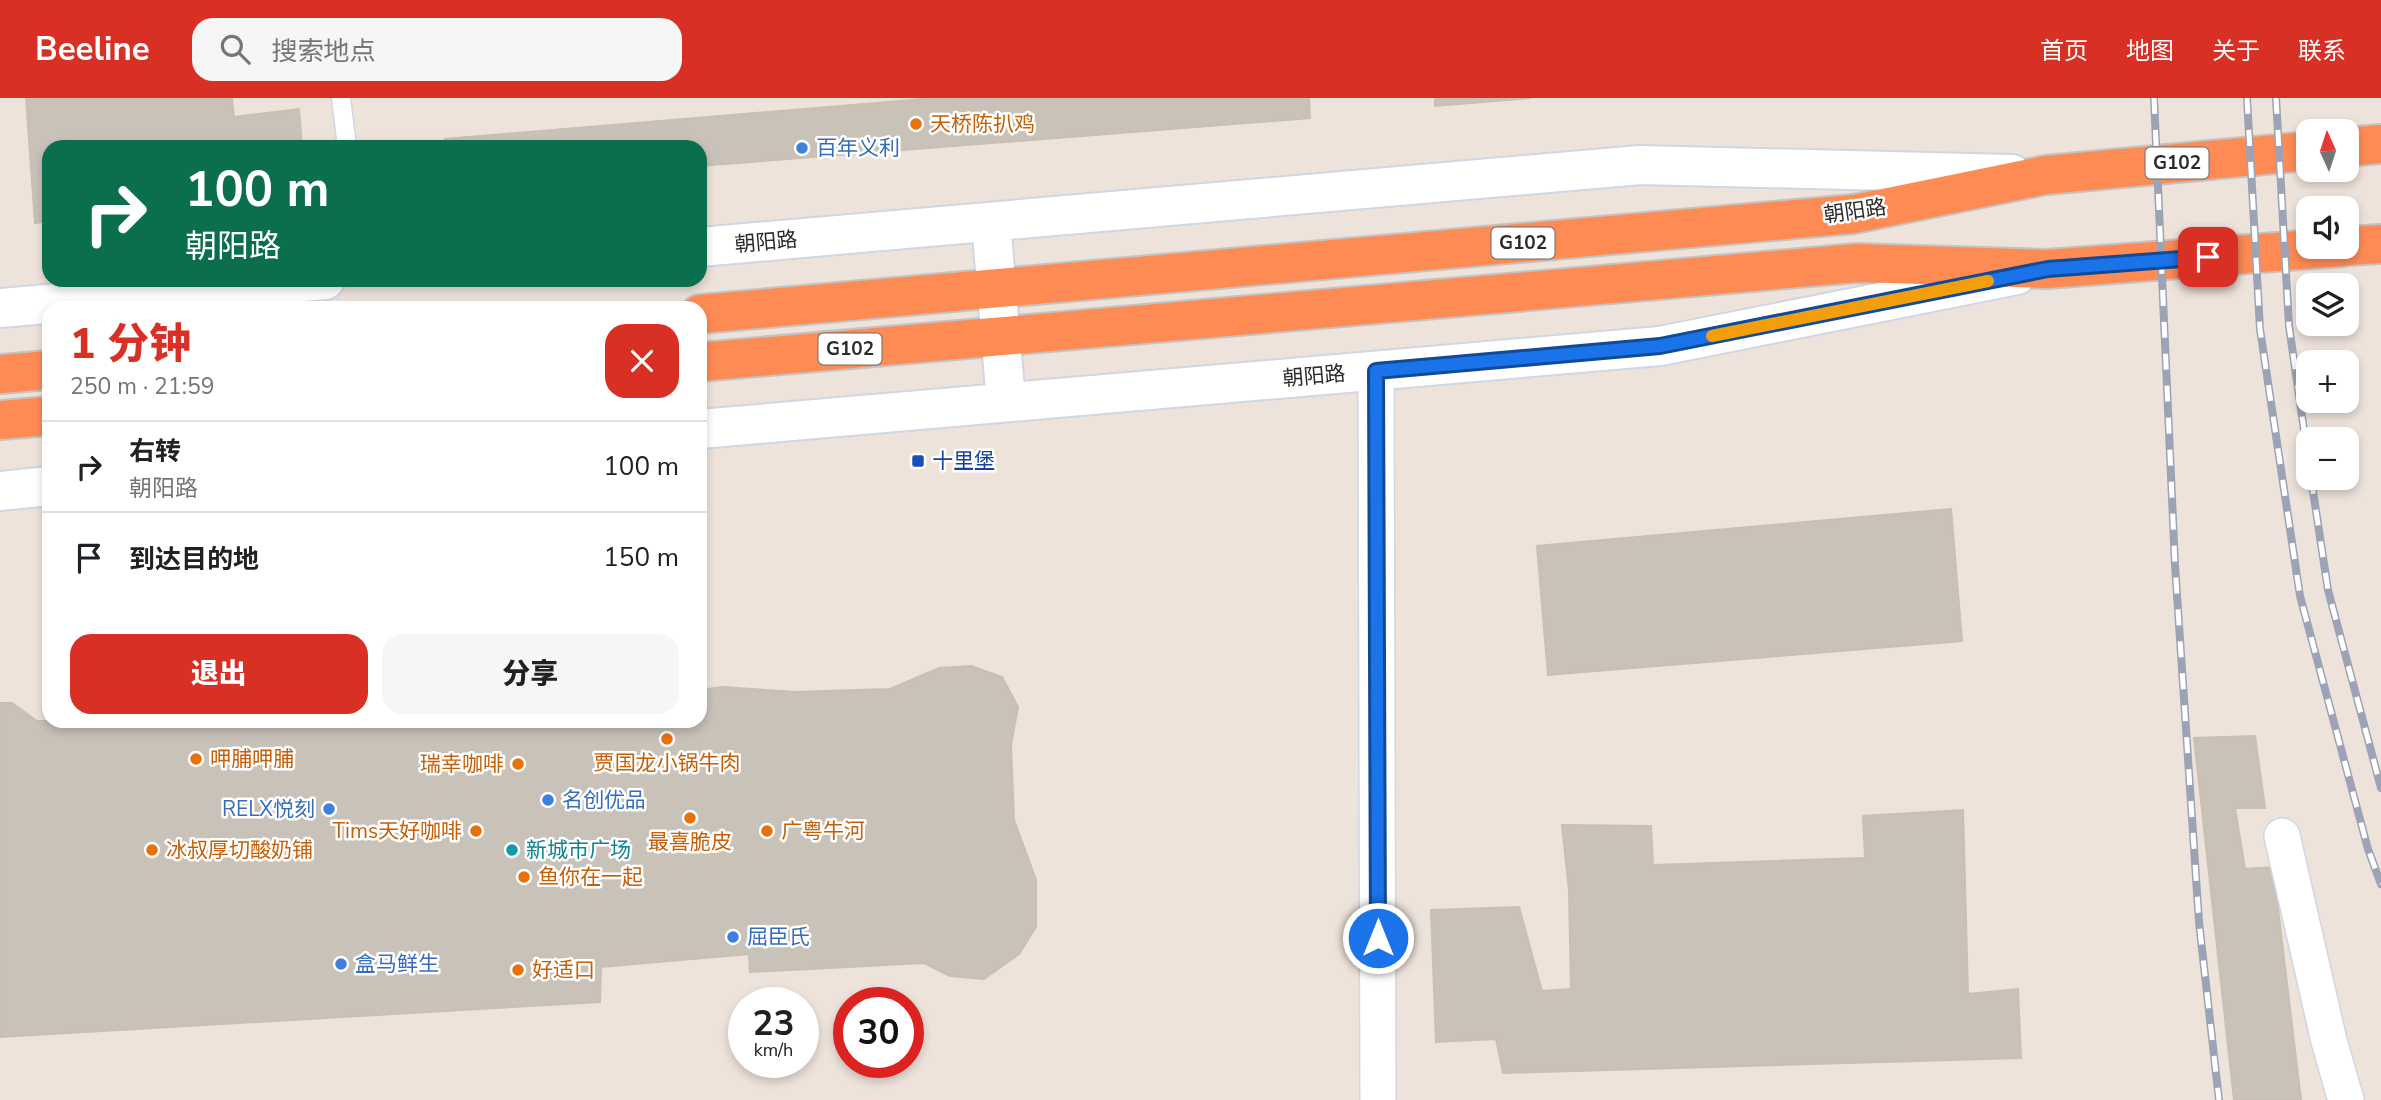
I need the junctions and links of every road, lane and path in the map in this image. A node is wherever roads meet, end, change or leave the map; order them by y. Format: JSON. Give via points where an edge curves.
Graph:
{"nodes":[{"id":1,"x":341,"y":98,"type":"edge"},
{"id":2,"x":346,"y":140,"type":"edge"},
{"id":3,"x":2381,"y":144,"type":"edge"},
{"id":4,"x":2359,"y":146,"type":"edge"},
{"id":5,"x":2296,"y":152,"type":"edge"},
{"id":6,"x":2046,"y":174,"type":"junction"},
{"id":7,"x":991,"y":222,"type":"junction"},
{"id":8,"x":2381,"y":244,"type":"edge"},
{"id":9,"x":707,"y":246,"type":"edge"},
{"id":10,"x":2359,"y":246,"type":"edge"},
{"id":11,"x":2296,"y":251,"type":"edge"},
{"id":12,"x":2048,"y":269,"type":"junction"},
{"id":13,"x":244,"y":287,"type":"edge"},
{"id":14,"x":997,"y":289,"type":"junction"},
{"id":15,"x":81,"y":301,"type":"edge"},
{"id":16,"x":42,"y":304,"type":"edge"},
{"id":17,"x":0,"y":308,"type":"edge"},
{"id":18,"x":707,"y":313,"type":"edge"},
{"id":19,"x":1001,"y":337,"type":"junction"},
{"id":20,"x":707,"y":361,"type":"edge"},
{"id":21,"x":42,"y":371,"type":"edge"},
{"id":22,"x":1376,"y":371,"type":"junction"},
{"id":23,"x":0,"y":374,"type":"edge"},
{"id":24,"x":1006,"y":402,"type":"junction"},
{"id":25,"x":42,"y":417,"type":"edge"},
{"id":26,"x":0,"y":420,"type":"edge"},
{"id":27,"x":707,"y":428,"type":"edge"},
{"id":28,"x":42,"y":487,"type":"edge"},
{"id":29,"x":0,"y":491,"type":"edge"},
{"id":30,"x":2282,"y":836,"type":"dead end"},
{"id":31,"x":1378,"y":1100,"type":"edge"},
{"id":32,"x":2346,"y":1100,"type":"edge"}],
"edges":[{"from":1,"to":2,"type":"lane"},
{"from":3,"to":4,"type":"highway"},
{"from":5,"to":6,"type":"highway","name":"朝阳路","number":"G102"},
{"from":6,"to":7,"type":"street","name":"朝阳路","via":[[1640,165]]},
{"from":6,"to":14,"type":"highway","name":"朝阳路","number":"G102","via":[[1854,214]]},
{"from":7,"to":9,"type":"street","name":"朝阳路"},
{"from":7,"to":14,"type":"street"},
{"from":8,"to":10,"type":"highway","name":"朝阳路","number":"G102"},
{"from":11,"to":12,"type":"highway","name":"朝阳路","number":"G102"},
{"from":12,"to":19,"type":"highway","name":"朝阳路","number":"G102","via":[[1857,263]]},
{"from":12,"to":22,"type":"street","name":"朝阳路","via":[[1660,346]]},
{"from":13,"to":15,"type":"street"},
{"from":14,"to":18,"type":"highway","name":"朝阳路","number":"G102"},
{"from":14,"to":19,"type":"street"},
{"from":16,"to":17,"type":"street"},
{"from":19,"to":20,"type":"highway","name":"朝阳路","number":"G102"},
{"from":19,"to":24,"type":"street"},
{"from":21,"to":23,"type":"highway"},
{"from":22,"to":24,"type":"street","name":"朝阳路"},
{"from":22,"to":31,"type":"street"},
{"from":24,"to":27,"type":"street","name":"朝阳路"},
{"from":25,"to":26,"type":"highway"},
{"from":28,"to":29,"type":"street"},
{"from":30,"to":32,"type":"street"}]}
